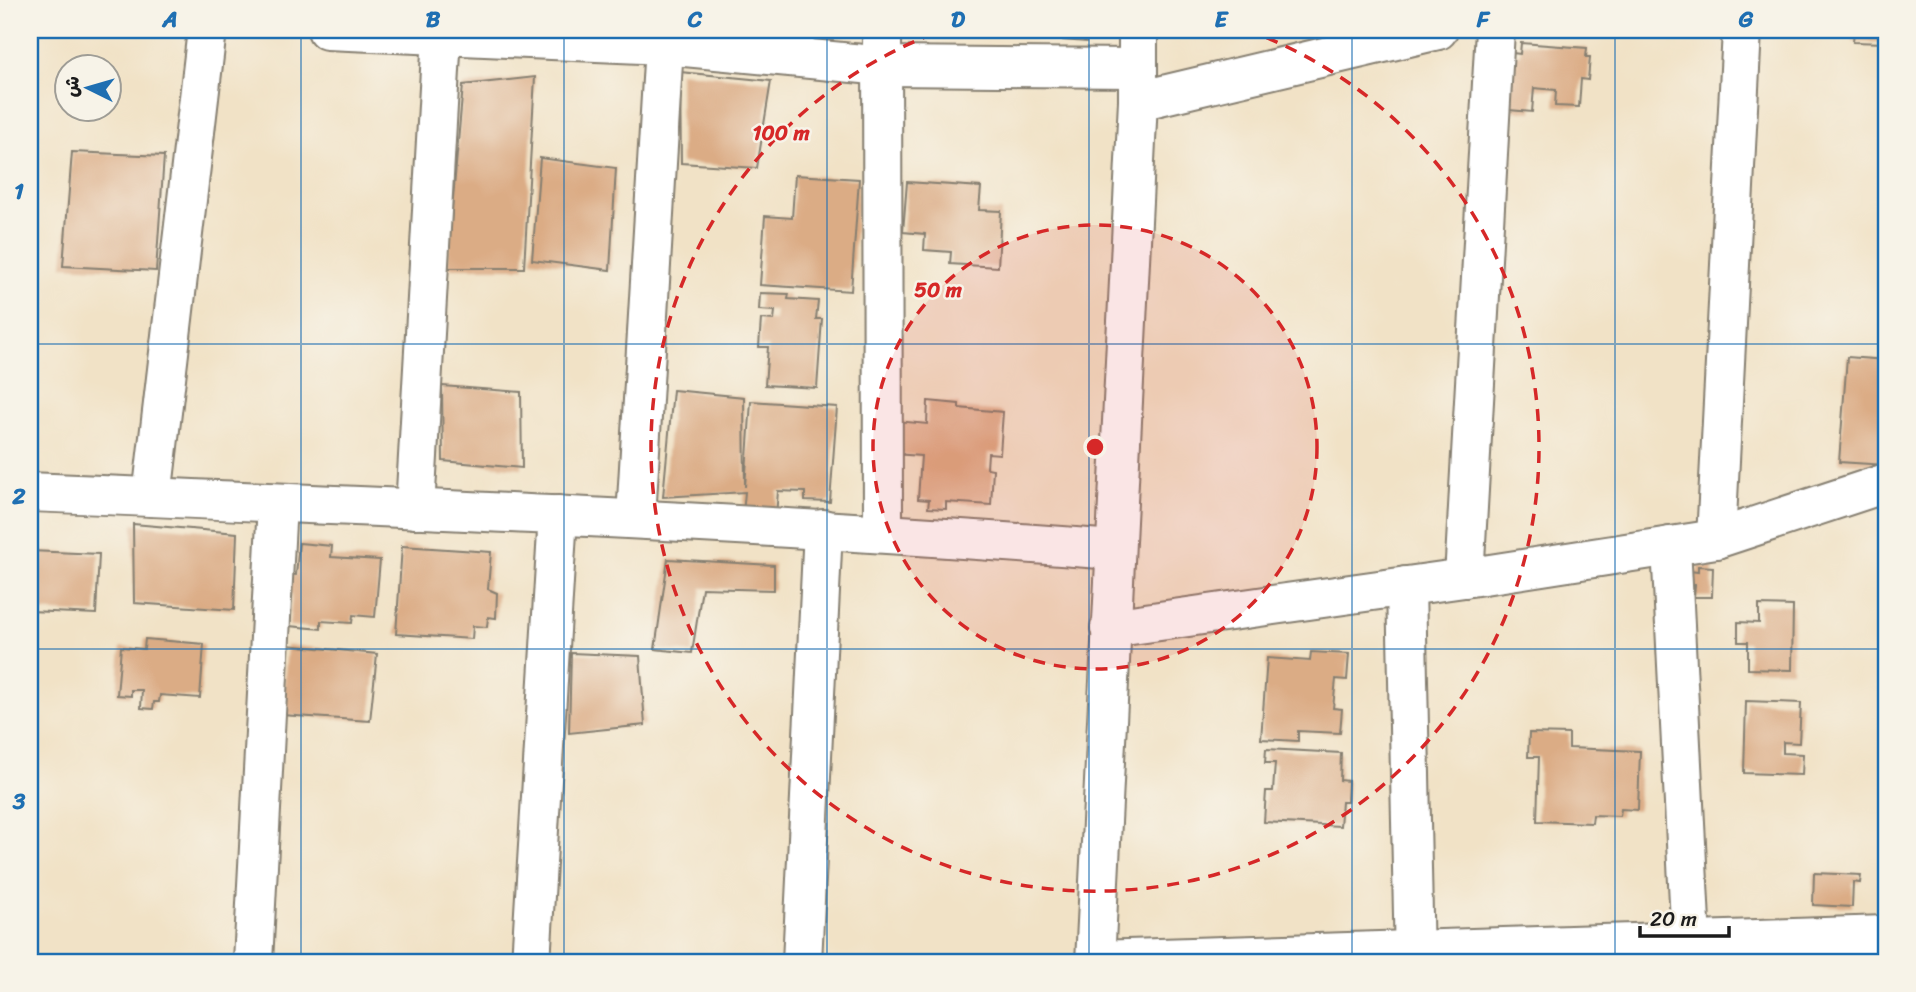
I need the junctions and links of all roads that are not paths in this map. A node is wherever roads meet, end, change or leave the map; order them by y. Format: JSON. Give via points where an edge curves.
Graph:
{"nodes":[{"id":1,"x":207,"y":30,"type":"edge"},
{"id":2,"x":327,"y":30,"type":"edge"},
{"id":3,"x":1138,"y":30,"type":"edge"},
{"id":4,"x":1438,"y":30,"type":"edge"},
{"id":5,"x":1495,"y":30,"type":"edge"},
{"id":6,"x":1742,"y":30,"type":"edge"},
{"id":7,"x":442,"y":35,"type":"junction"},
{"id":8,"x":664,"y":45,"type":"junction"},
{"id":9,"x":883,"y":48,"type":"edge"},
{"id":10,"x":1137,"y":85,"type":"junction"},
{"id":11,"x":1886,"y":483,"type":"edge"},
{"id":12,"x":30,"y":492,"type":"edge"},
{"id":13,"x":152,"y":497,"type":"junction"},
{"id":14,"x":277,"y":503,"type":"junction"},
{"id":15,"x":415,"y":509,"type":"junction"},
{"id":16,"x":558,"y":515,"type":"junction"},
{"id":17,"x":636,"y":518,"type":"junction"},
{"id":18,"x":823,"y":529,"type":"junction"},
{"id":19,"x":883,"y":532,"type":"junction"},
{"id":20,"x":1716,"y":539,"type":"junction"},
{"id":21,"x":1671,"y":546,"type":"junction"},
{"id":22,"x":1114,"y":550,"type":"junction"},
{"id":23,"x":1464,"y":578,"type":"junction"},
{"id":24,"x":1406,"y":586,"type":"junction"},
{"id":25,"x":1110,"y":628,"type":"junction"},
{"id":26,"x":1886,"y":935,"type":"edge"},
{"id":27,"x":1692,"y":952,"type":"edge"},
{"id":28,"x":1413,"y":956,"type":"edge"},
{"id":29,"x":1095,"y":961,"type":"edge"},
{"id":30,"x":253,"y":962,"type":"edge"},
{"id":31,"x":531,"y":962,"type":"edge"},
{"id":32,"x":802,"y":962,"type":"edge"}],
"edges":[{"from":1,"to":13,"type":"street"},
{"from":2,"to":7,"type":"street"},
{"from":3,"to":10,"type":"street"},
{"from":4,"to":10,"type":"street"},
{"from":5,"to":23,"type":"street"},
{"from":6,"to":20,"type":"street"},
{"from":7,"to":8,"type":"street"},
{"from":7,"to":15,"type":"street"},
{"from":8,"to":9,"type":"street"},
{"from":8,"to":17,"type":"street"},
{"from":9,"to":10,"type":"street"},
{"from":9,"to":19,"type":"street"},
{"from":10,"to":22,"type":"street"},
{"from":11,"to":20,"type":"street"},
{"from":12,"to":13,"type":"street"},
{"from":13,"to":14,"type":"street"},
{"from":14,"to":15,"type":"street"},
{"from":14,"to":30,"type":"street"},
{"from":15,"to":16,"type":"street"},
{"from":16,"to":17,"type":"street"},
{"from":16,"to":31,"type":"street"},
{"from":17,"to":18,"type":"street"},
{"from":18,"to":19,"type":"street"},
{"from":18,"to":32,"type":"street"},
{"from":19,"to":22,"type":"street"},
{"from":20,"to":21,"type":"street"},
{"from":21,"to":23,"type":"street"},
{"from":21,"to":27,"type":"street"},
{"from":22,"to":25,"type":"street"},
{"from":23,"to":24,"type":"street"},
{"from":24,"to":25,"type":"street"},
{"from":24,"to":28,"type":"street"},
{"from":25,"to":29,"type":"street"},
{"from":26,"to":27,"type":"street"},
{"from":27,"to":28,"type":"street"},
{"from":28,"to":29,"type":"street"}]}
